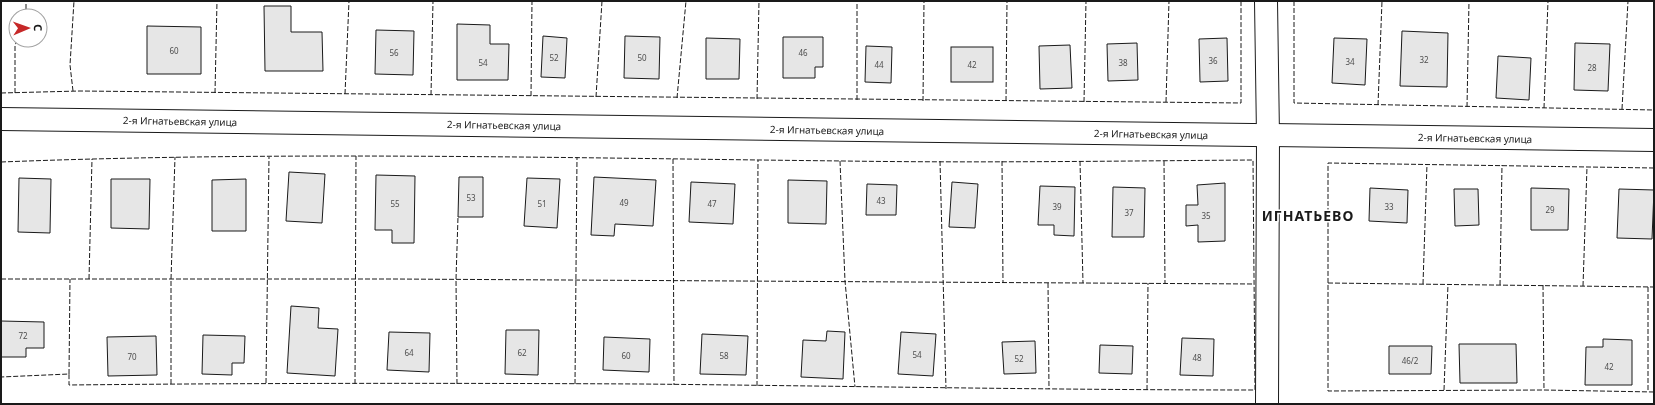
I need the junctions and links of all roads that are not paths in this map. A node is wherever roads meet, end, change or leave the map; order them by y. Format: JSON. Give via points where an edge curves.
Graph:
{"nodes":[{"id":1,"x":1266,"y":1,"type":"edge"},
{"id":2,"x":1,"y":119,"type":"edge"},
{"id":3,"x":1268,"y":136,"type":"junction"},
{"id":4,"x":1654,"y":140,"type":"edge"},
{"id":5,"x":1267,"y":404,"type":"edge"}],
"edges":[{"from":1,"to":3,"type":"street"},
{"from":2,"to":3,"type":"street","name":"2-я Игнатьевская улица"},
{"from":3,"to":4,"type":"street","name":"2-я Игнатьевская улица"},
{"from":3,"to":5,"type":"street"}]}
